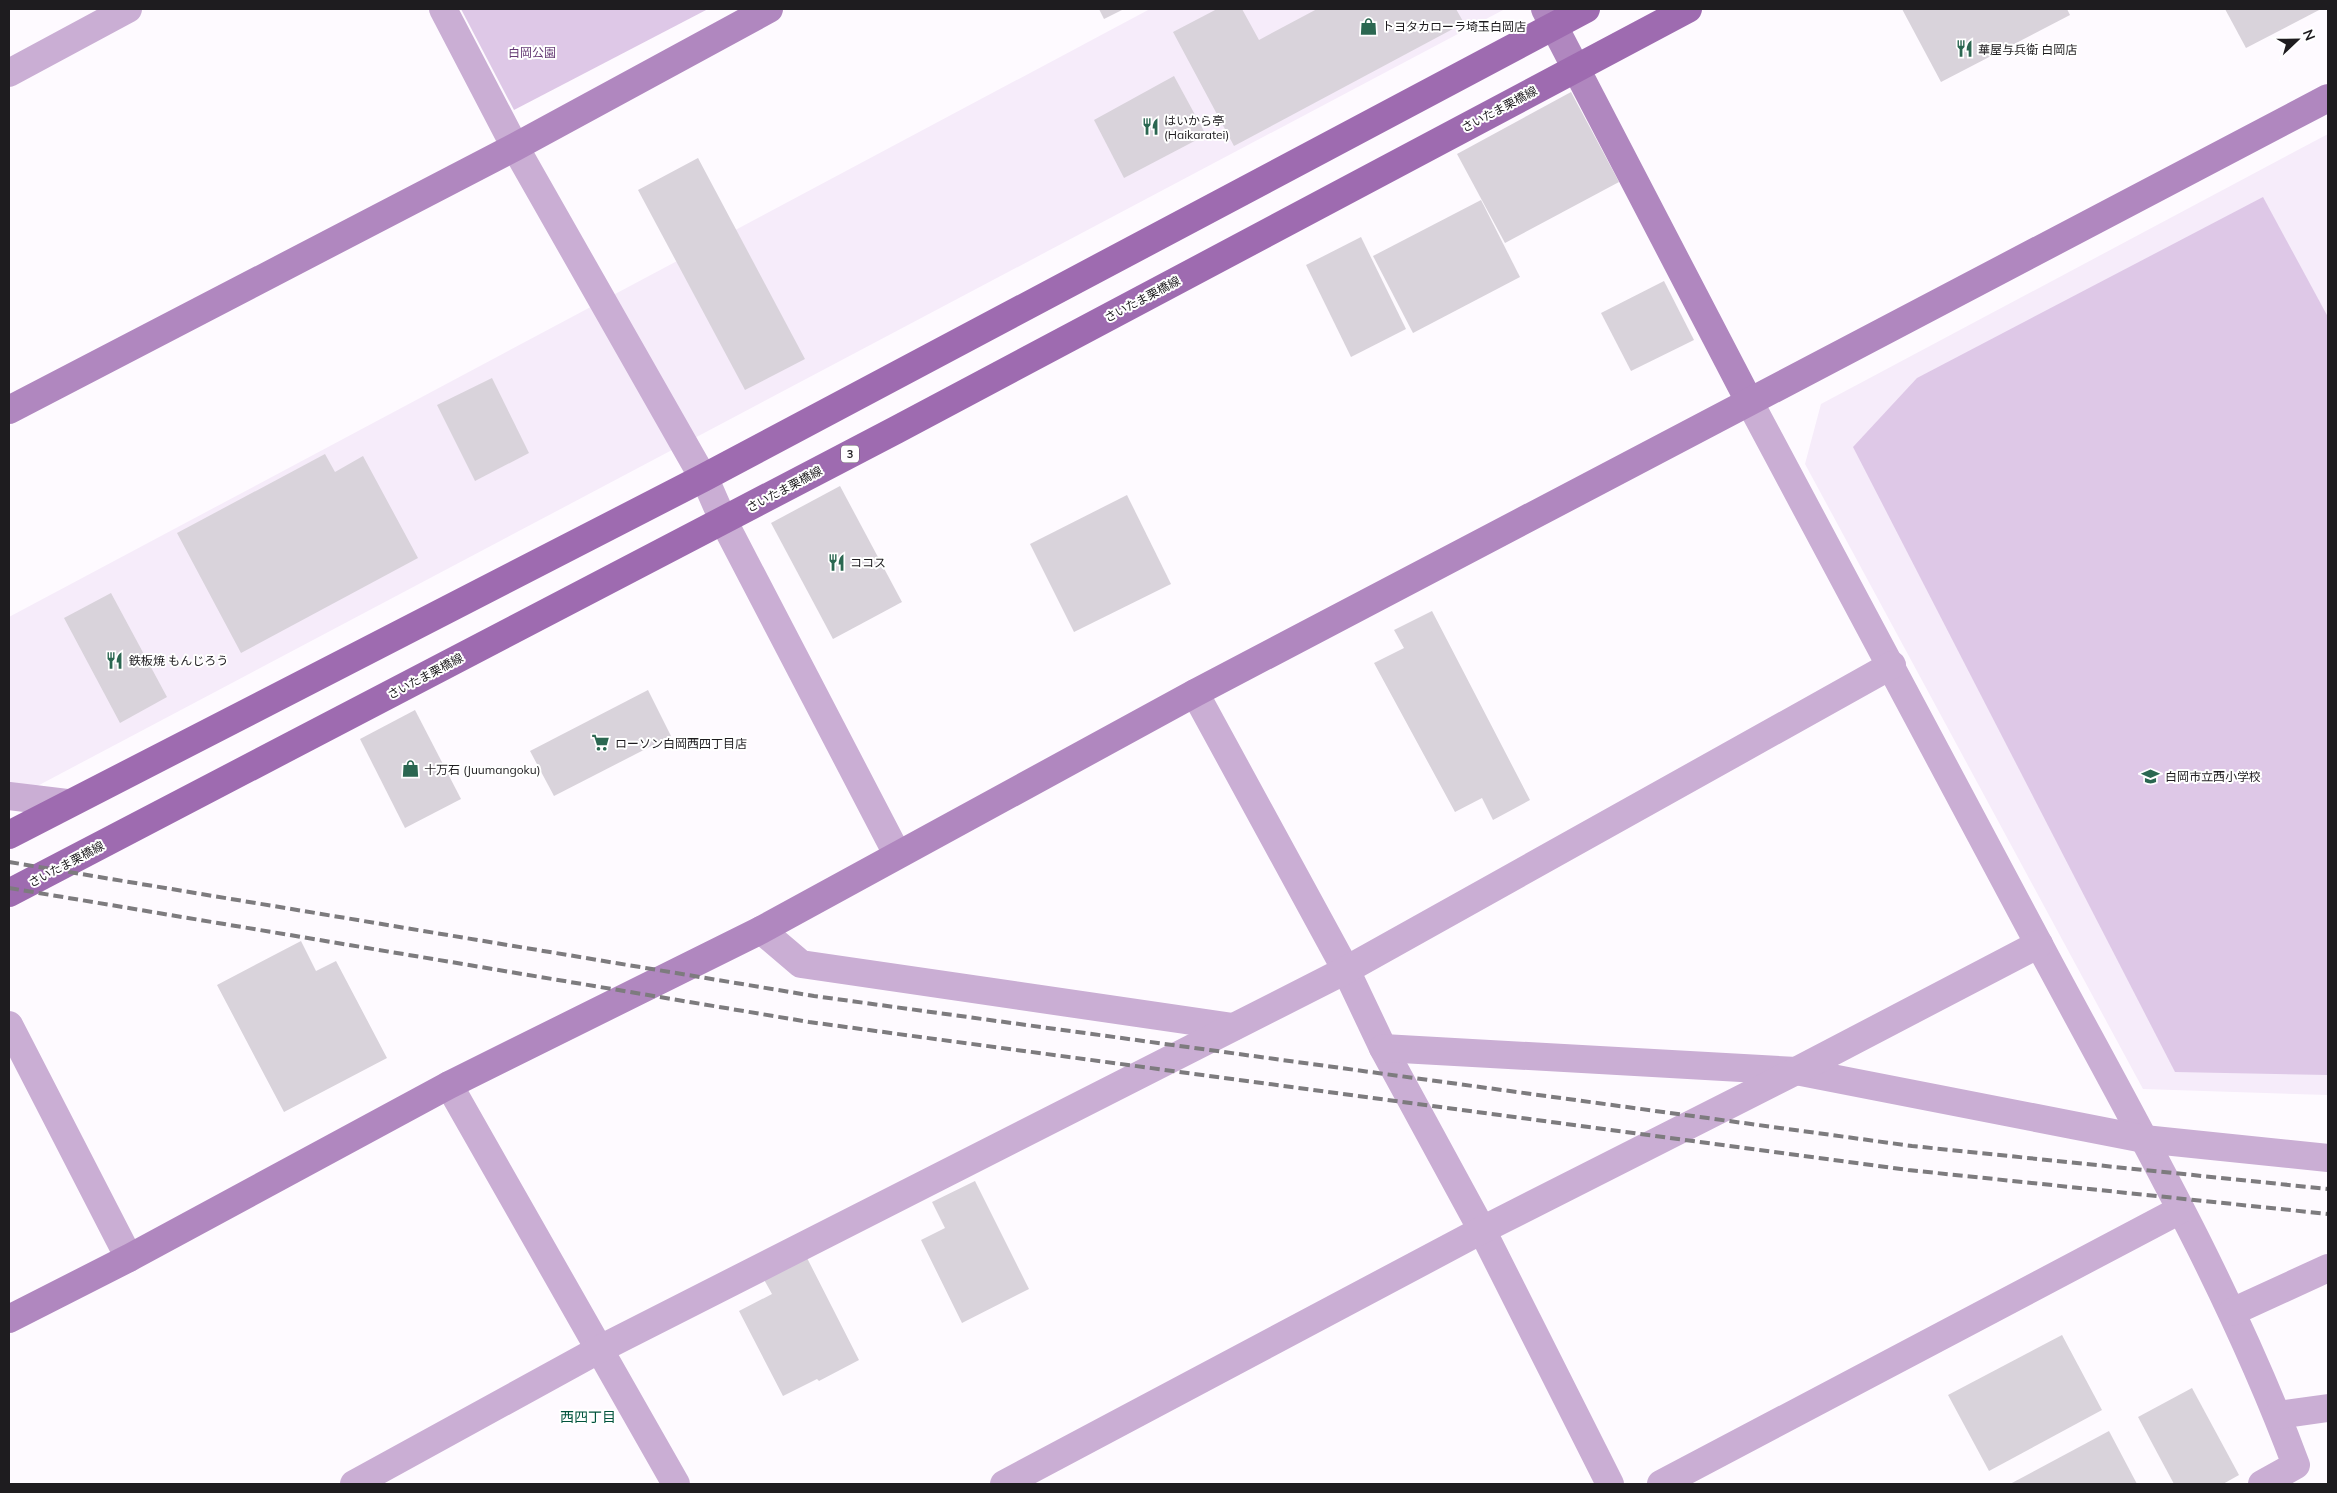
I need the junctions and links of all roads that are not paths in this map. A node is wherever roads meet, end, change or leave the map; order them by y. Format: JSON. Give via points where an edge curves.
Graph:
{"nodes":[{"id":1,"x":128,"y":9,"type":"edge"},
{"id":2,"x":444,"y":9,"type":"edge"},
{"id":3,"x":769,"y":9,"type":"edge"},
{"id":4,"x":1586,"y":9,"type":"edge"},
{"id":5,"x":1688,"y":9,"type":"edge"},
{"id":6,"x":1549,"y":17,"type":"edge"},
{"id":7,"x":1575,"y":69,"type":"junction"},
{"id":8,"x":9,"y":73,"type":"edge"},
{"id":9,"x":2328,"y":98,"type":"edge"},
{"id":10,"x":515,"y":147,"type":"junction"},
{"id":11,"x":1749,"y":401,"type":"junction"},
{"id":12,"x":9,"y":410,"type":"edge"},
{"id":13,"x":703,"y":478,"type":"junction"},
{"id":14,"x":723,"y":520,"type":"junction"},
{"id":15,"x":1892,"y":665,"type":"junction"},
{"id":16,"x":1194,"y":693,"type":"junction"},
{"id":17,"x":9,"y":796,"type":"edge"},
{"id":18,"x":67,"y":803,"type":"junction"},
{"id":19,"x":9,"y":835,"type":"edge"},
{"id":20,"x":897,"y":854,"type":"junction"},
{"id":21,"x":9,"y":894,"type":"edge"},
{"id":22,"x":760,"y":930,"type":"junction"},
{"id":23,"x":2039,"y":944,"type":"junction"},
{"id":24,"x":1346,"y":970,"type":"junction"},
{"id":25,"x":9,"y":1025,"type":"edge"},
{"id":26,"x":1233,"y":1027,"type":"junction"},
{"id":27,"x":1383,"y":1048,"type":"junction"},
{"id":28,"x":1796,"y":1071,"type":"junction"},
{"id":29,"x":449,"y":1085,"type":"junction"},
{"id":30,"x":2144,"y":1139,"type":"junction"},
{"id":31,"x":2328,"y":1158,"type":"edge"},
{"id":32,"x":2180,"y":1210,"type":"junction"},
{"id":33,"x":1482,"y":1230,"type":"junction"},
{"id":34,"x":129,"y":1258,"type":"junction"},
{"id":35,"x":2328,"y":1268,"type":"edge"},
{"id":36,"x":2232,"y":1312,"type":"junction"},
{"id":37,"x":9,"y":1319,"type":"edge"},
{"id":38,"x":600,"y":1350,"type":"junction"},
{"id":39,"x":2328,"y":1408,"type":"edge"},
{"id":40,"x":2278,"y":1415,"type":"junction"},
{"id":41,"x":1014,"y":1482,"type":"edge"},
{"id":42,"x":354,"y":1484,"type":"edge"},
{"id":43,"x":676,"y":1484,"type":"edge"},
{"id":44,"x":1610,"y":1484,"type":"edge"},
{"id":45,"x":1661,"y":1484,"type":"edge"},
{"id":46,"x":2262,"y":1484,"type":"edge"}],
"edges":[{"from":1,"to":8,"type":"street"},
{"from":2,"to":10,"type":"street"},
{"from":3,"to":10,"type":"street"},
{"from":4,"to":6,"type":"main road"},
{"from":5,"to":7,"type":"main road","name":"さいたま栗橋線","number":"3"},
{"from":6,"to":7,"type":"street"},
{"from":6,"to":13,"type":"main road"},
{"from":7,"to":11,"type":"street"},
{"from":7,"to":14,"type":"main road","name":"さいたま栗橋線","number":"3"},
{"from":9,"to":11,"type":"street"},
{"from":10,"to":12,"type":"street"},
{"from":10,"to":13,"type":"street"},
{"from":11,"to":15,"type":"street"},
{"from":11,"to":16,"type":"street"},
{"from":13,"to":14,"type":"street"},
{"from":13,"to":18,"type":"main road"},
{"from":14,"to":20,"type":"street"},
{"from":14,"to":21,"type":"main road","name":"さいたま栗橋線","number":"3"},
{"from":15,"to":23,"type":"street"},
{"from":15,"to":24,"type":"street"},
{"from":16,"to":20,"type":"street"},
{"from":16,"to":24,"type":"street"},
{"from":17,"to":18,"type":"street"},
{"from":18,"to":19,"type":"main road"},
{"from":20,"to":22,"type":"street"},
{"from":22,"to":26,"type":"street","via":[[801,964]]},
{"from":22,"to":29,"type":"street"},
{"from":23,"to":28,"type":"street"},
{"from":23,"to":30,"type":"street"},
{"from":24,"to":26,"type":"street"},
{"from":24,"to":27,"type":"street"},
{"from":25,"to":34,"type":"street"},
{"from":26,"to":38,"type":"street"},
{"from":27,"to":28,"type":"street"},
{"from":27,"to":33,"type":"street"},
{"from":28,"to":30,"type":"street"},
{"from":28,"to":33,"type":"street"},
{"from":29,"to":34,"type":"street"},
{"from":29,"to":38,"type":"street"},
{"from":30,"to":31,"type":"street"},
{"from":30,"to":32,"type":"street"},
{"from":32,"to":36,"type":"street"},
{"from":32,"to":45,"type":"street"},
{"from":33,"to":41,"type":"street"},
{"from":33,"to":44,"type":"street"},
{"from":34,"to":37,"type":"street"},
{"from":35,"to":36,"type":"street"},
{"from":36,"to":40,"type":"street"},
{"from":38,"to":42,"type":"street"},
{"from":38,"to":43,"type":"street"},
{"from":39,"to":40,"type":"street"},
{"from":40,"to":46,"type":"street","via":[[2296,1465]]}]}
